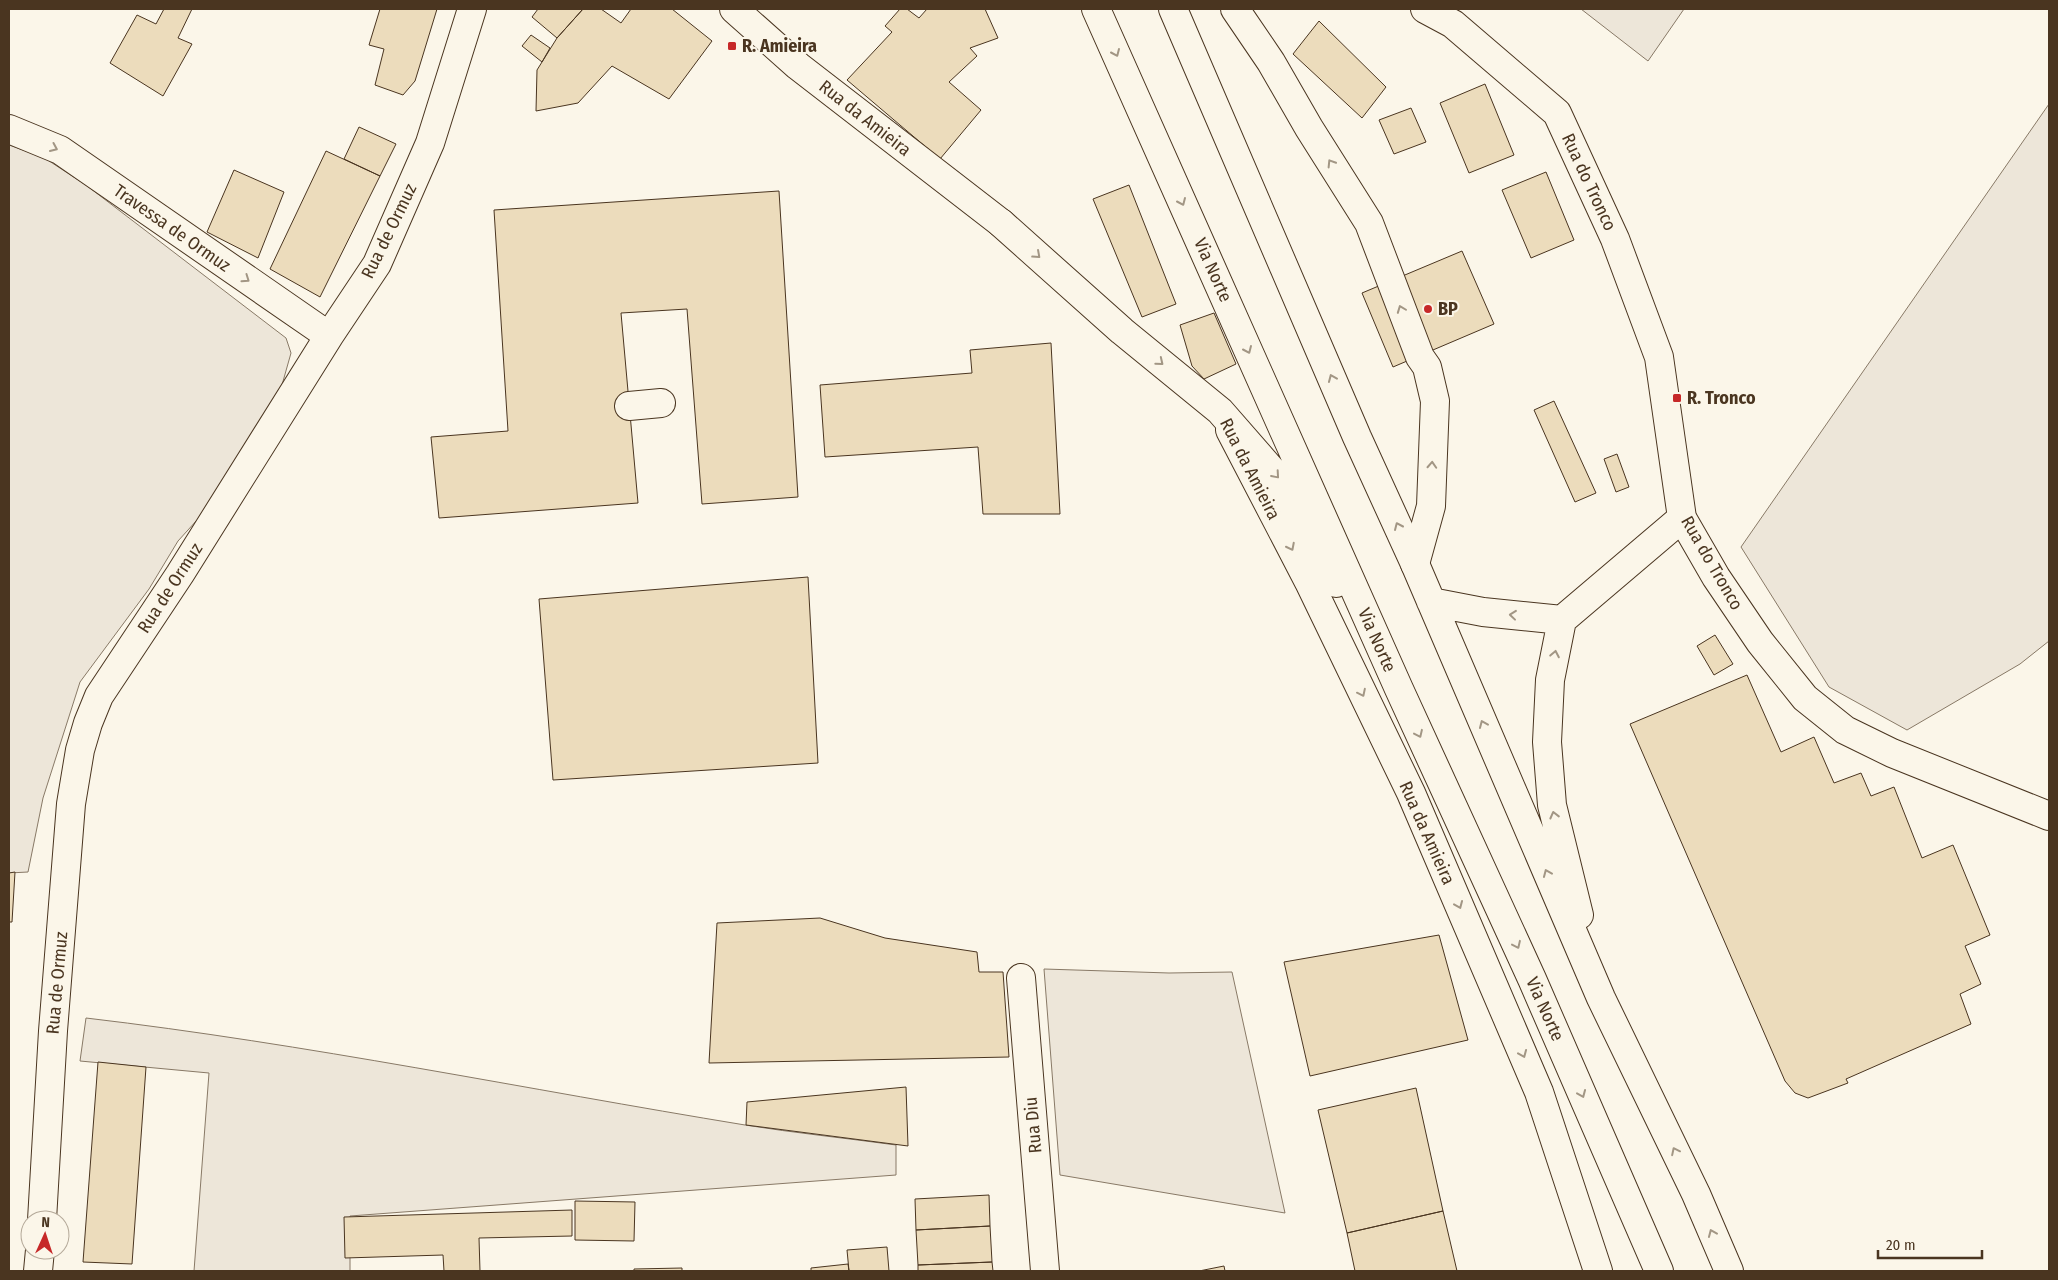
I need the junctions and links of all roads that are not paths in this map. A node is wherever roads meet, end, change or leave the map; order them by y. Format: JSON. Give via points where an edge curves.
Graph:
{"nodes":[{"id":1,"x":472,"y":9,"type":"edge"},
{"id":2,"x":1096,"y":9,"type":"edge"},
{"id":3,"x":1173,"y":9,"type":"edge"},
{"id":4,"x":1235,"y":9,"type":"edge"},
{"id":5,"x":1425,"y":9,"type":"edge"},
{"id":6,"x":747,"y":13,"type":"edge"},
{"id":7,"x":1446,"y":16,"type":"edge"},
{"id":8,"x":9,"y":129,"type":"edge"},
{"id":9,"x":329,"y":336,"type":"junction"},
{"id":10,"x":661,"y":403,"type":"dead end"},
{"id":11,"x":629,"y":406,"type":"dead end"},
{"id":12,"x":1220,"y":411,"type":"junction"},
{"id":13,"x":1682,"y":518,"type":"junction"},
{"id":14,"x":1415,"y":564,"type":"junction"},
{"id":15,"x":1431,"y":602,"type":"junction"},
{"id":16,"x":1562,"y":620,"type":"junction"},
{"id":17,"x":1399,"y":689,"type":"junction"},
{"id":18,"x":2049,"y":816,"type":"edge"},
{"id":19,"x":1021,"y":978,"type":"dead end"},
{"id":20,"x":1600,"y":998,"type":"junction"},
{"id":21,"x":43,"y":1210,"type":"edge"},
{"id":22,"x":1638,"y":1224,"type":"junction"},
{"id":23,"x":1045,"y":1271,"type":"edge"},
{"id":24,"x":1598,"y":1271,"type":"edge"},
{"id":25,"x":1650,"y":1271,"type":"edge"},
{"id":26,"x":1659,"y":1271,"type":"edge"},
{"id":27,"x":1729,"y":1271,"type":"edge"}],
"edges":[{"from":1,"to":9,"type":"main road","name":"Rua de Ormuz","via":[[430,143],[377,264]]},
{"from":2,"to":17,"type":"main road","name":"Via Norte","one_way":true},
{"from":14,"to":3,"type":"main road","one_way":true},
{"from":14,"to":4,"type":"main road","one_way":true,"via":[[1431,506],[1435,401],[1427,367],[1420,357],[1369,224],[1272,62]]},
{"from":5,"to":7,"type":"main road","name":"Rua do Tronco"},
{"from":6,"to":12,"type":"main road","name":"Rua da Amieira","one_way":true,"via":[[798,66],[1001,222],[1122,331]]},
{"from":7,"to":13,"type":"main road","name":"Rua do Tronco","via":[[1557,113],[1615,239],[1659,357]]},
{"from":8,"to":9,"type":"main road","name":"Travessa de Ormuz","one_way":true,"via":[[60,150]]},
{"from":9,"to":21,"type":"main road","name":"Rua de Ormuz","via":[[180,574],[99,696],[88,723],[71,804],[52,1031]]},
{"from":10,"to":11,"type":"main road"},
{"from":12,"to":17,"type":"main road","one_way":true,"via":[[1281,481],[1312,544]]},
{"from":12,"to":24,"type":"main road","name":"Rua da Amieira","one_way":true,"via":[[1411,794],[1539,1092]]},
{"from":13,"to":16,"type":"main road"},
{"from":13,"to":18,"type":"main road","name":"Rua do Tronco","via":[[1716,577],[1760,642],[1805,698],[1845,730],[1861,738]]},
{"from":14,"to":15,"type":"main road"},
{"from":16,"to":15,"type":"main road","one_way":true,"via":[[1483,612]]},
{"from":20,"to":15,"type":"main road","one_way":true},
{"from":20,"to":16,"type":"main road","one_way":true,"via":[[1552,805],[1547,742],[1549,689]]},
{"from":17,"to":22,"type":"main road","name":"Via Norte","one_way":true,"via":[[1532,979]]},
{"from":19,"to":23,"type":"main road","name":"Rua Diu"},
{"from":27,"to":20,"type":"main road","one_way":true,"via":[[1696,1194]]},
{"from":22,"to":25,"type":"main road"},
{"from":22,"to":26,"type":"main road","name":"Via Norte"}]}
